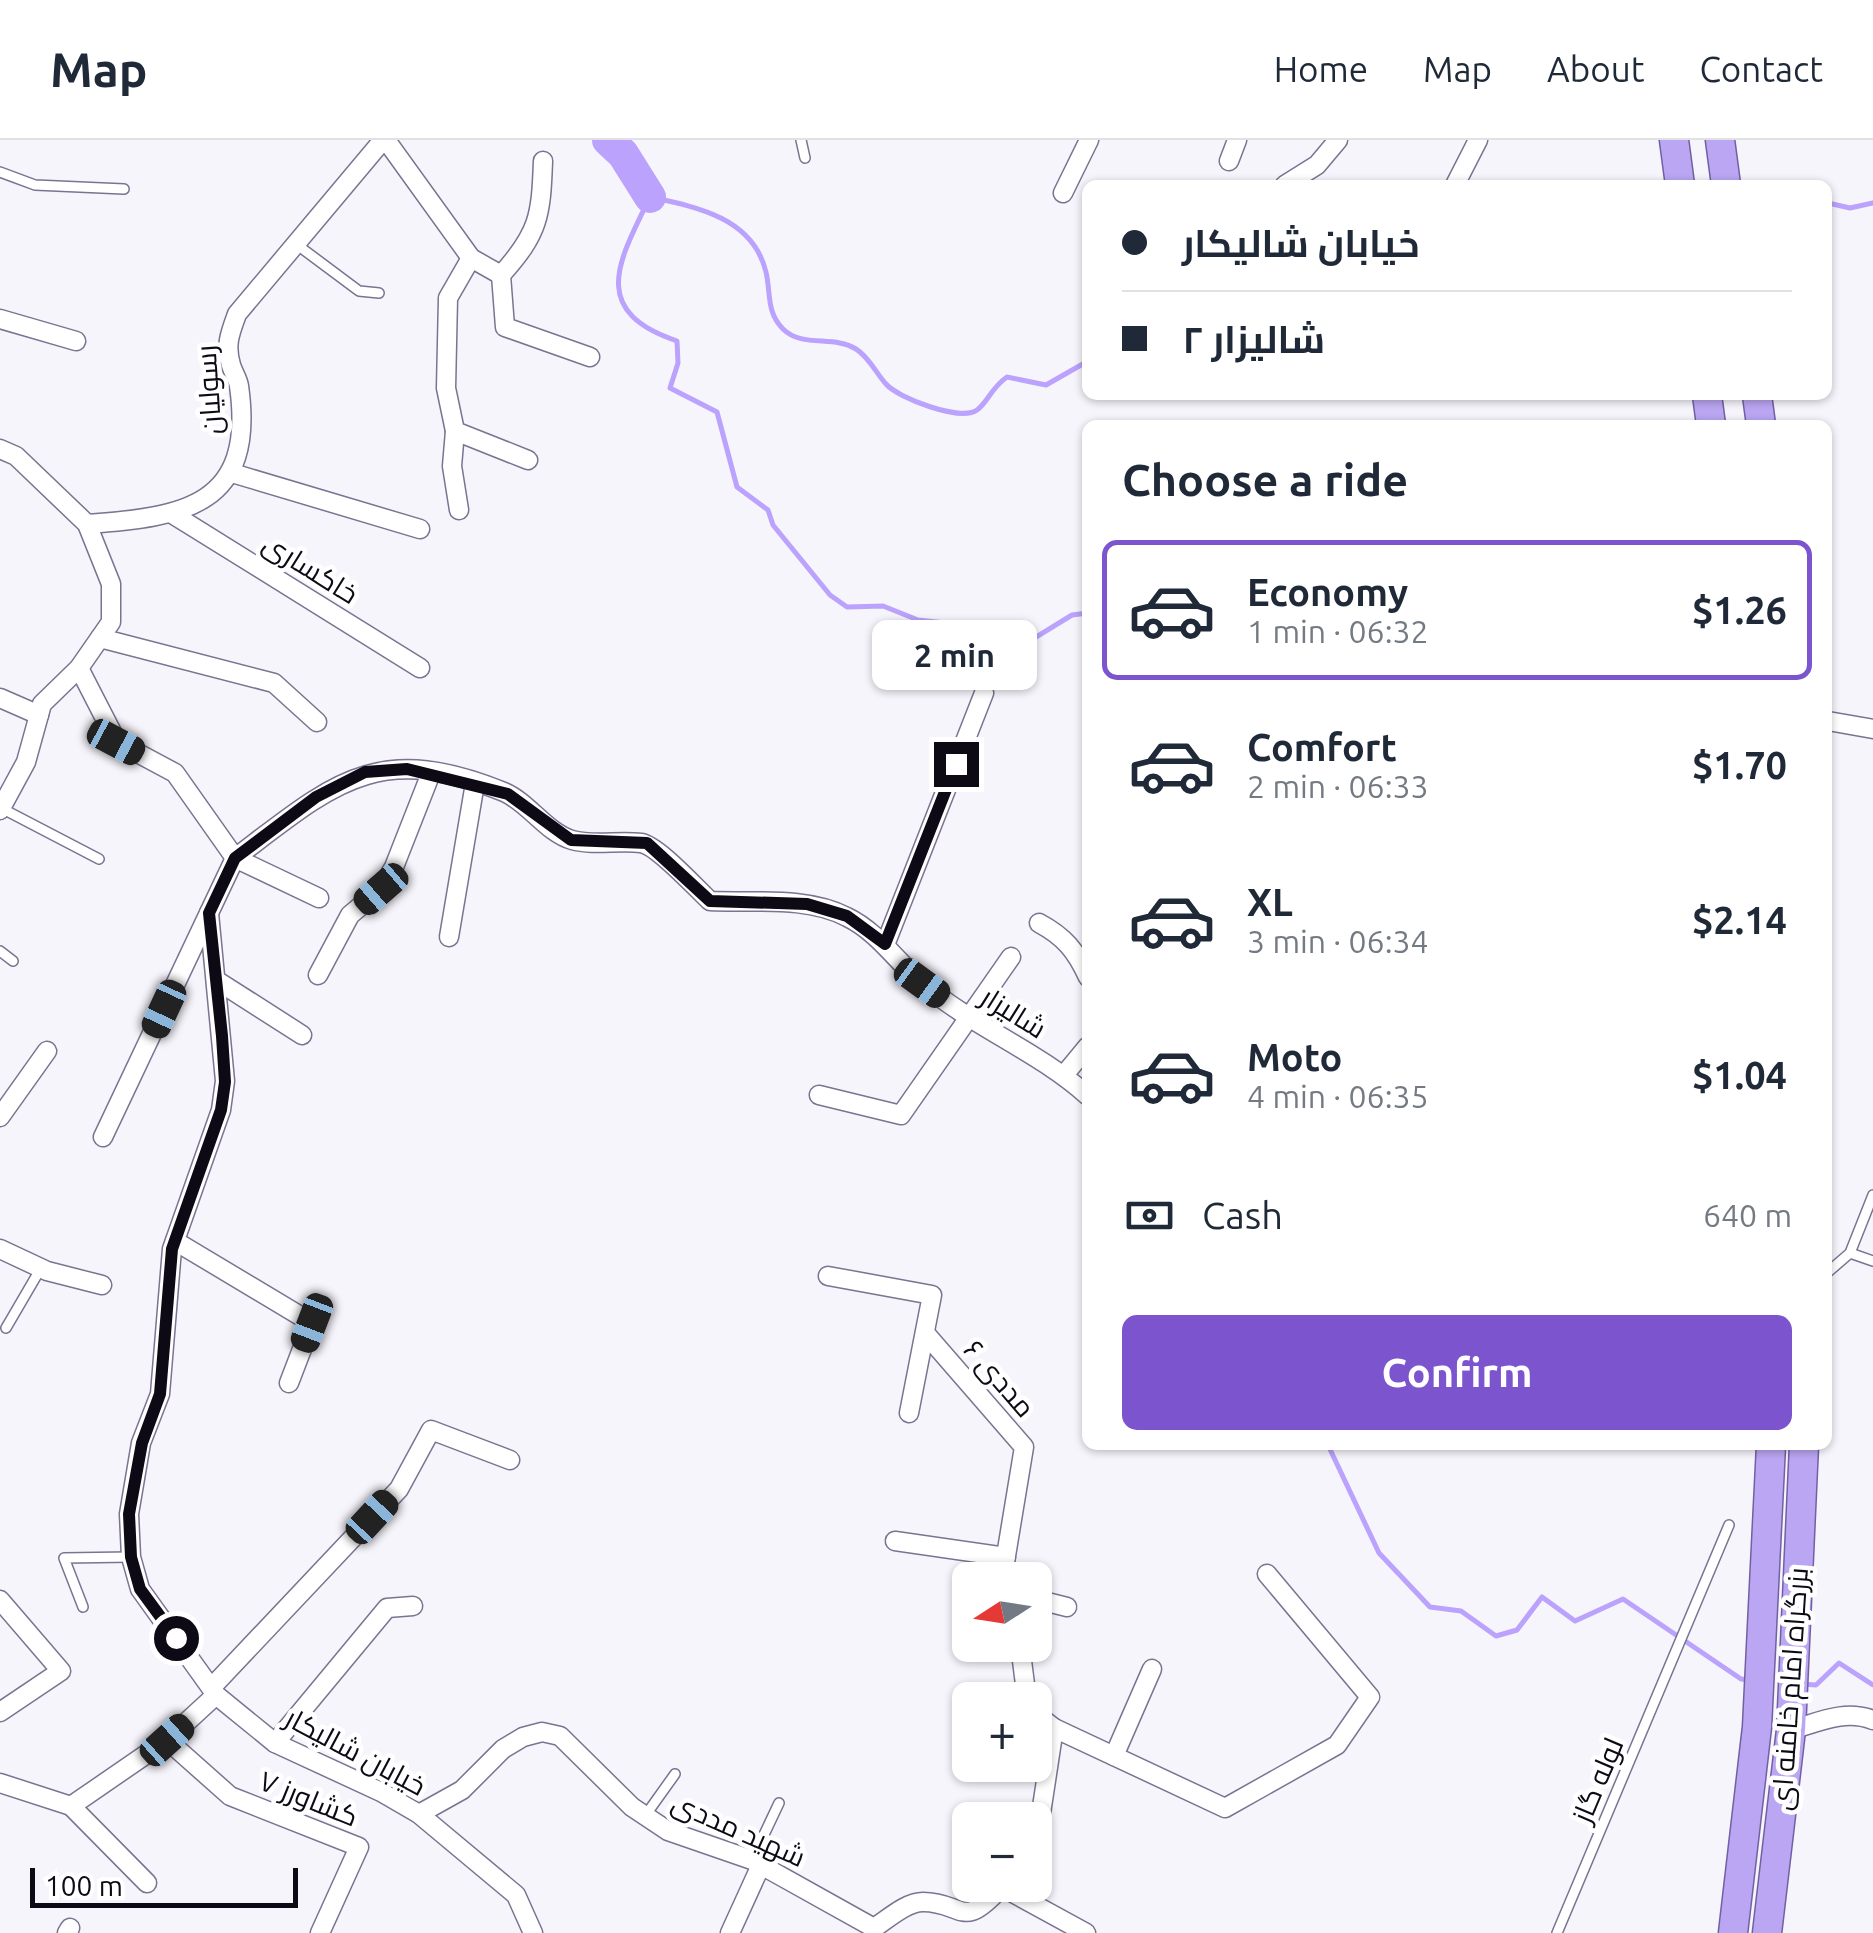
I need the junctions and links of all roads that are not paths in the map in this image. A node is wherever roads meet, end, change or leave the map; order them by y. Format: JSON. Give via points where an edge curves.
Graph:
{"nodes":[{"id":1,"x":384,"y":140,"type":"edge"},
{"id":2,"x":801,"y":140,"type":"edge"},
{"id":3,"x":1089,"y":140,"type":"edge"},
{"id":4,"x":1237,"y":140,"type":"edge"},
{"id":5,"x":1338,"y":140,"type":"edge"},
{"id":6,"x":1478,"y":140,"type":"edge"},
{"id":7,"x":1674,"y":140,"type":"edge"},
{"id":8,"x":1720,"y":140,"type":"edge"},
{"id":9,"x":804,"y":158,"type":"dead end"},
{"id":10,"x":543,"y":161,"type":"dead end"},
{"id":11,"x":1230,"y":161,"type":"dead end"},
{"id":12,"x":0,"y":172,"type":"edge"},
{"id":13,"x":1294,"y":180,"type":"edge"},
{"id":14,"x":1458,"y":180,"type":"edge"},
{"id":15,"x":1680,"y":180,"type":"edge"},
{"id":16,"x":1726,"y":180,"type":"edge"},
{"id":17,"x":124,"y":189,"type":"dead end"},
{"id":18,"x":1063,"y":194,"type":"dead end"},
{"id":19,"x":296,"y":244,"type":"junction"},
{"id":20,"x":471,"y":258,"type":"junction"},
{"id":21,"x":501,"y":275,"type":"junction"},
{"id":22,"x":379,"y":293,"type":"dead end"},
{"id":23,"x":0,"y":319,"type":"edge"},
{"id":24,"x":76,"y":341,"type":"dead end"},
{"id":25,"x":590,"y":356,"type":"dead end"},
{"id":26,"x":455,"y":431,"type":"junction"},
{"id":27,"x":0,"y":449,"type":"edge"},
{"id":28,"x":528,"y":460,"type":"dead end"},
{"id":29,"x":232,"y":473,"type":"junction"},
{"id":30,"x":459,"y":510,"type":"dead end"},
{"id":31,"x":174,"y":514,"type":"junction"},
{"id":32,"x":87,"y":524,"type":"junction"},
{"id":33,"x":420,"y":528,"type":"dead end"},
{"id":34,"x":100,"y":638,"type":"junction"},
{"id":35,"x":79,"y":668,"type":"junction"},
{"id":36,"x":420,"y":668,"type":"dead end"},
{"id":37,"x":984,"y":692,"type":"dead end"},
{"id":38,"x":0,"y":698,"type":"edge"},
{"id":39,"x":39,"y":716,"type":"junction"},
{"id":40,"x":1832,"y":721,"type":"edge"},
{"id":41,"x":316,"y":722,"type":"dead end"},
{"id":42,"x":1873,"y":729,"type":"edge"},
{"id":43,"x":432,"y":773,"type":"junction"},
{"id":44,"x":475,"y":782,"type":"junction"},
{"id":45,"x":1,"y":810,"type":"edge"},
{"id":46,"x":235,"y":858,"type":"junction"},
{"id":47,"x":100,"y":859,"type":"dead end"},
{"id":48,"x":319,"y":898,"type":"dead end"},
{"id":49,"x":209,"y":913,"type":"junction"},
{"id":50,"x":1039,"y":923,"type":"dead end"},
{"id":51,"x":449,"y":938,"type":"dead end"},
{"id":52,"x":885,"y":944,"type":"junction"},
{"id":53,"x":0,"y":951,"type":"edge"},
{"id":54,"x":1011,"y":957,"type":"dead end"},
{"id":55,"x":13,"y":960,"type":"dead end"},
{"id":56,"x":1082,"y":963,"type":"edge"},
{"id":57,"x":318,"y":975,"type":"dead end"},
{"id":58,"x":216,"y":980,"type":"junction"},
{"id":59,"x":967,"y":1016,"type":"junction"},
{"id":60,"x":302,"y":1036,"type":"dead end"},
{"id":61,"x":47,"y":1051,"type":"dead end"},
{"id":62,"x":1082,"y":1053,"type":"edge"},
{"id":63,"x":1064,"y":1075,"type":"junction"},
{"id":64,"x":1082,"y":1091,"type":"edge"},
{"id":65,"x":820,"y":1095,"type":"dead end"},
{"id":66,"x":0,"y":1118,"type":"edge"},
{"id":67,"x":103,"y":1138,"type":"dead end"},
{"id":68,"x":1873,"y":1195,"type":"edge"},
{"id":69,"x":175,"y":1241,"type":"junction"},
{"id":70,"x":0,"y":1249,"type":"edge"},
{"id":71,"x":1850,"y":1252,"type":"junction"},
{"id":72,"x":1873,"y":1261,"type":"edge"},
{"id":73,"x":41,"y":1268,"type":"junction"},
{"id":74,"x":1832,"y":1268,"type":"edge"},
{"id":75,"x":828,"y":1276,"type":"dead end"},
{"id":76,"x":102,"y":1285,"type":"dead end"},
{"id":77,"x":6,"y":1328,"type":"dead end"},
{"id":78,"x":925,"y":1333,"type":"junction"},
{"id":79,"x":289,"y":1382,"type":"dead end"},
{"id":80,"x":909,"y":1413,"type":"dead end"},
{"id":81,"x":1771,"y":1450,"type":"edge"},
{"id":82,"x":1804,"y":1450,"type":"edge"},
{"id":83,"x":510,"y":1460,"type":"dead end"},
{"id":84,"x":1728,"y":1525,"type":"dead end"},
{"id":85,"x":895,"y":1542,"type":"dead end"},
{"id":86,"x":131,"y":1557,"type":"junction"},
{"id":87,"x":1006,"y":1557,"type":"junction"},
{"id":88,"x":1005,"y":1562,"type":"edge"},
{"id":89,"x":1268,"y":1574,"type":"dead end"},
{"id":90,"x":0,"y":1600,"type":"edge"},
{"id":91,"x":1052,"y":1603,"type":"edge"},
{"id":92,"x":412,"y":1606,"type":"dead end"},
{"id":93,"x":82,"y":1607,"type":"dead end"},
{"id":94,"x":1067,"y":1607,"type":"dead end"},
{"id":95,"x":1152,"y":1669,"type":"dead end"},
{"id":96,"x":214,"y":1691,"type":"junction"},
{"id":97,"x":0,"y":1712,"type":"edge"},
{"id":98,"x":1873,"y":1720,"type":"edge"},
{"id":99,"x":1054,"y":1728,"type":"joint"},
{"id":100,"x":1791,"y":1730,"type":"junction"},
{"id":101,"x":167,"y":1740,"type":"junction"},
{"id":102,"x":274,"y":1743,"type":"junction"},
{"id":103,"x":1114,"y":1756,"type":"junction"},
{"id":104,"x":675,"y":1774,"type":"dead end"},
{"id":105,"x":0,"y":1784,"type":"edge"},
{"id":106,"x":1043,"y":1802,"type":"edge"},
{"id":107,"x":779,"y":1803,"type":"dead end"},
{"id":108,"x":72,"y":1806,"type":"junction"},
{"id":109,"x":419,"y":1814,"type":"junction"},
{"id":110,"x":645,"y":1816,"type":"junction"},
{"id":111,"x":757,"y":1862,"type":"junction"},
{"id":112,"x":146,"y":1882,"type":"dead end"},
{"id":113,"x":985,"y":1902,"type":"edge"},
{"id":114,"x":1031,"y":1902,"type":"edge"},
{"id":115,"x":875,"y":1930,"type":"edge"},
{"id":116,"x":320,"y":1933,"type":"edge"},
{"id":117,"x":533,"y":1933,"type":"edge"},
{"id":118,"x":730,"y":1933,"type":"edge"},
{"id":119,"x":1086,"y":1933,"type":"edge"},
{"id":120,"x":1557,"y":1933,"type":"edge"},
{"id":121,"x":1733,"y":1933,"type":"edge"},
{"id":122,"x":1766,"y":1933,"type":"edge"}],
"edges":[{"from":1,"to":19,"type":"street","name":"رسولیان"},
{"from":1,"to":20,"type":"street"},
{"from":2,"to":9,"type":"lane"},
{"from":3,"to":18,"type":"street"},
{"from":4,"to":11,"type":"street"},
{"from":5,"to":13,"type":"street"},
{"from":6,"to":14,"type":"street"},
{"from":7,"to":15,"type":"highway"},
{"from":8,"to":16,"type":"highway"},
{"from":10,"to":21,"type":"street","via":[[541,208],[528,246]]},
{"from":12,"to":17,"type":"lane","via":[[35,185]]},
{"from":19,"to":22,"type":"lane","via":[[360,290]]},
{"from":19,"to":29,"type":"street","name":"رسولیان","via":[[237,314],[226,342],[240,384],[239,453]]},
{"from":20,"to":21,"type":"street"},
{"from":20,"to":26,"type":"street","via":[[448,298],[446,388]]},
{"from":21,"to":25,"type":"street","via":[[505,327]]},
{"from":23,"to":24,"type":"street"},
{"from":26,"to":28,"type":"street"},
{"from":26,"to":30,"type":"street"},
{"from":27,"to":32,"type":"street","via":[[16,456]]},
{"from":29,"to":31,"type":"street","name":"رسولیان","via":[[203,501]]},
{"from":29,"to":33,"type":"street"},
{"from":31,"to":32,"type":"street","name":"رسولیان"},
{"from":31,"to":36,"type":"street","name":"خاکساری"},
{"from":32,"to":34,"type":"street","via":[[111,584],[110,622]]},
{"from":34,"to":35,"type":"street"},
{"from":34,"to":41,"type":"street","via":[[274,683]]},
{"from":35,"to":39,"type":"street","via":[[42,704]]},
{"from":35,"to":46,"type":"street","via":[[116,742],[175,773]]},
{"from":37,"to":52,"type":"street"},
{"from":38,"to":39,"type":"street"},
{"from":39,"to":45,"type":"street","via":[[26,762]]},
{"from":40,"to":42,"type":"street"},
{"from":43,"to":44,"type":"street","name":"شالیزار"},
{"from":43,"to":46,"type":"street","name":"شالیزار","via":[[365,772],[316,797]]},
{"from":43,"to":57,"type":"street","via":[[394,866],[381,889],[350,916]]},
{"from":44,"to":51,"type":"street"},
{"from":44,"to":52,"type":"street","name":"شالیزار","via":[[508,794],[571,840],[647,843],[710,901],[807,904],[847,916]]},
{"from":45,"to":47,"type":"lane"},
{"from":46,"to":48,"type":"street"},
{"from":46,"to":49,"type":"street"},
{"from":49,"to":58,"type":"street","name":"خیابان شالیکار"},
{"from":49,"to":67,"type":"street"},
{"from":50,"to":56,"type":"street","via":[[1059,934]]},
{"from":52,"to":59,"type":"street","name":"شالیزار"},
{"from":53,"to":55,"type":"lane"},
{"from":54,"to":59,"type":"street"},
{"from":58,"to":60,"type":"street"},
{"from":58,"to":69,"type":"street","name":"خیابان شالیکار","via":[[225,1082],[221,1110]]},
{"from":59,"to":63,"type":"street","name":"شالیزار"},
{"from":59,"to":65,"type":"street","via":[[901,1115]]},
{"from":61,"to":66,"type":"street"},
{"from":62,"to":63,"type":"street"},
{"from":63,"to":64,"type":"street","name":"شالیزار"},
{"from":68,"to":71,"type":"lane"},
{"from":69,"to":79,"type":"street","via":[[312,1323]]},
{"from":69,"to":86,"type":"street","name":"خیابان شالیکار","via":[[160,1394],[142,1443],[129,1514]]},
{"from":70,"to":73,"type":"street"},
{"from":71,"to":72,"type":"lane"},
{"from":71,"to":74,"type":"lane"},
{"from":73,"to":76,"type":"street"},
{"from":73,"to":77,"type":"lane"},
{"from":75,"to":78,"type":"street","via":[[932,1295]]},
{"from":78,"to":80,"type":"street"},
{"from":78,"to":87,"type":"street","name":"مددی ۶","via":[[1024,1446]]},
{"from":81,"to":121,"type":"highway","name":"بزرگراه امام خامنه ای","via":[[1760,1679]]},
{"from":82,"to":100,"type":"highway","name":"بزرگراه امام خامنه ای"},
{"from":83,"to":96,"type":"street","via":[[431,1430],[399,1489]]},
{"from":84,"to":120,"type":"lane","name":"لوله گاز"},
{"from":85,"to":87,"type":"street"},
{"from":86,"to":93,"type":"lane","via":[[64,1558]]},
{"from":86,"to":96,"type":"street","name":"خیابان شالیکار","via":[[140,1589]]},
{"from":87,"to":88,"type":"street","name":"مددی ۶"},
{"from":89,"to":103,"type":"street","via":[[1370,1697],[1337,1745],[1225,1808]]},
{"from":90,"to":97,"type":"street","via":[[61,1671]]},
{"from":91,"to":94,"type":"street"},
{"from":92,"to":102,"type":"street","via":[[386,1608]]},
{"from":95,"to":103,"type":"street"},
{"from":96,"to":101,"type":"street"},
{"from":96,"to":102,"type":"street","name":"خیابان شالیکار"},
{"from":98,"to":100,"type":"street","via":[[1836,1716]]},
{"from":99,"to":103,"type":"street"},
{"from":99,"to":106,"type":"street"},
{"from":100,"to":122,"type":"highway","name":"بزرگراه امام خامنه ای"},
{"from":101,"to":108,"type":"street"},
{"from":101,"to":116,"type":"street","name":"کشاورز ۷","via":[[230,1796],[359,1847]]},
{"from":102,"to":109,"type":"street","name":"خیابان شالیکار"},
{"from":104,"to":110,"type":"lane"},
{"from":105,"to":108,"type":"street"},
{"from":107,"to":111,"type":"lane"},
{"from":108,"to":112,"type":"street"},
{"from":109,"to":110,"type":"street","name":"شهید مددی","via":[[462,1790],[503,1749],[542,1732],[560,1736]]},
{"from":109,"to":117,"type":"street","name":"خیابان شالیکار","via":[[516,1895]]},
{"from":110,"to":111,"type":"street","name":"شهید مددی","via":[[668,1831]]},
{"from":111,"to":115,"type":"street","name":"شهید مددی"},
{"from":111,"to":118,"type":"street"},
{"from":113,"to":115,"type":"street","name":"شهید مددی","via":[[958,1916],[924,1902],[910,1904]]},
{"from":114,"to":119,"type":"street"}]}
